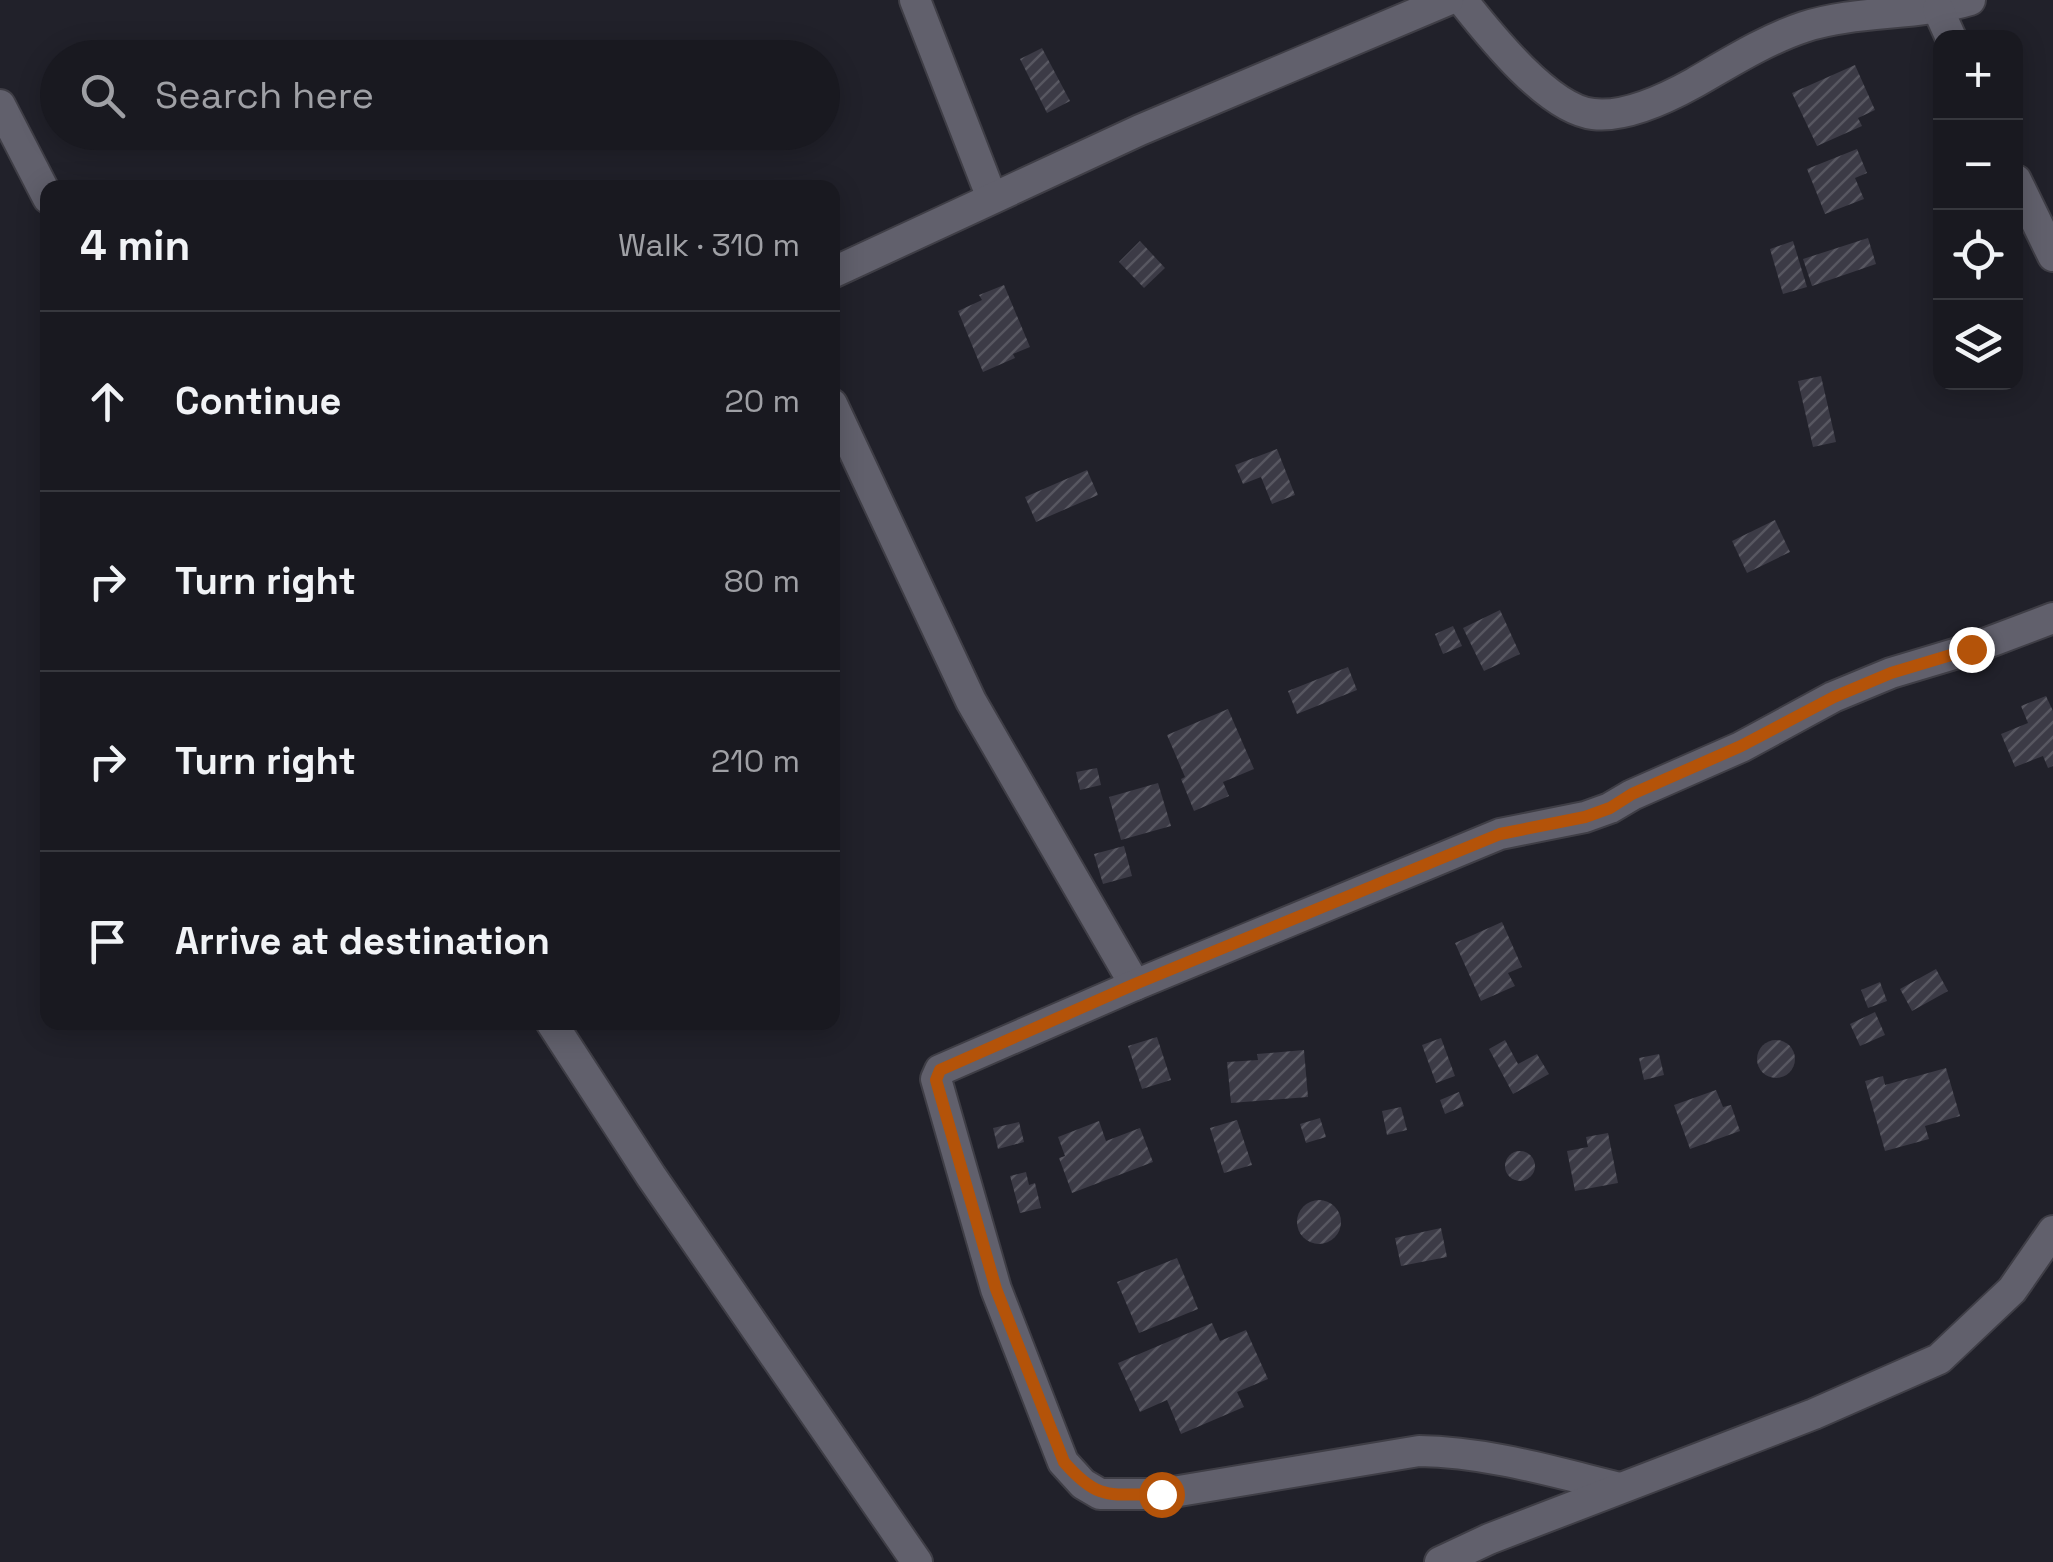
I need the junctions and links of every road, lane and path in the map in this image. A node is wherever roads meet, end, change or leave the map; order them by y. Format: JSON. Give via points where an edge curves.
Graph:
{"nodes":[{"id":1,"x":915,"y":0,"type":"edge"},
{"id":2,"x":1448,"y":0,"type":"edge"},
{"id":3,"x":1462,"y":0,"type":"edge"},
{"id":4,"x":1970,"y":0,"type":"edge"},
{"id":5,"x":1938,"y":9,"type":"junction"},
{"id":6,"x":1947,"y":30,"type":"edge"},
{"id":7,"x":0,"y":105,"type":"edge"},
{"id":8,"x":40,"y":182,"type":"edge"},
{"id":9,"x":2023,"y":194,"type":"edge"},
{"id":10,"x":992,"y":198,"type":"junction"},
{"id":11,"x":2053,"y":256,"type":"edge"},
{"id":12,"x":840,"y":268,"type":"edge"},
{"id":13,"x":840,"y":421,"type":"edge"},
{"id":14,"x":2053,"y":618,"type":"edge"},
{"id":15,"x":1135,"y":984,"type":"junction"},
{"id":16,"x":556,"y":1030,"type":"edge"},
{"id":17,"x":2053,"y":1231,"type":"edge"},
{"id":18,"x":1620,"y":1488,"type":"junction"},
{"id":19,"x":917,"y":1562,"type":"edge"},
{"id":20,"x":1440,"y":1562,"type":"edge"}],
"edges":[{"from":1,"to":10,"type":"street"},
{"from":2,"to":10,"type":"street"},
{"from":3,"to":5,"type":"street","via":[[1549,94],[1592,114],[1637,108],[1802,28]]},
{"from":4,"to":5,"type":"street"},
{"from":5,"to":6,"type":"street"},
{"from":7,"to":8,"type":"street"},
{"from":9,"to":11,"type":"street"},
{"from":10,"to":12,"type":"street"},
{"from":13,"to":15,"type":"street","via":[[971,701]]},
{"from":14,"to":15,"type":"street","via":[[1834,697],[1610,808],[1500,834]]},
{"from":15,"to":18,"type":"street","via":[[947,1065],[936,1080],[996,1289],[1064,1462],[1083,1484],[1100,1494],[1161,1494],[1419,1452],[1458,1452]]},
{"from":16,"to":19,"type":"street"},
{"from":17,"to":18,"type":"street","via":[[2012,1290],[1940,1359]]},
{"from":18,"to":20,"type":"street"}]}
